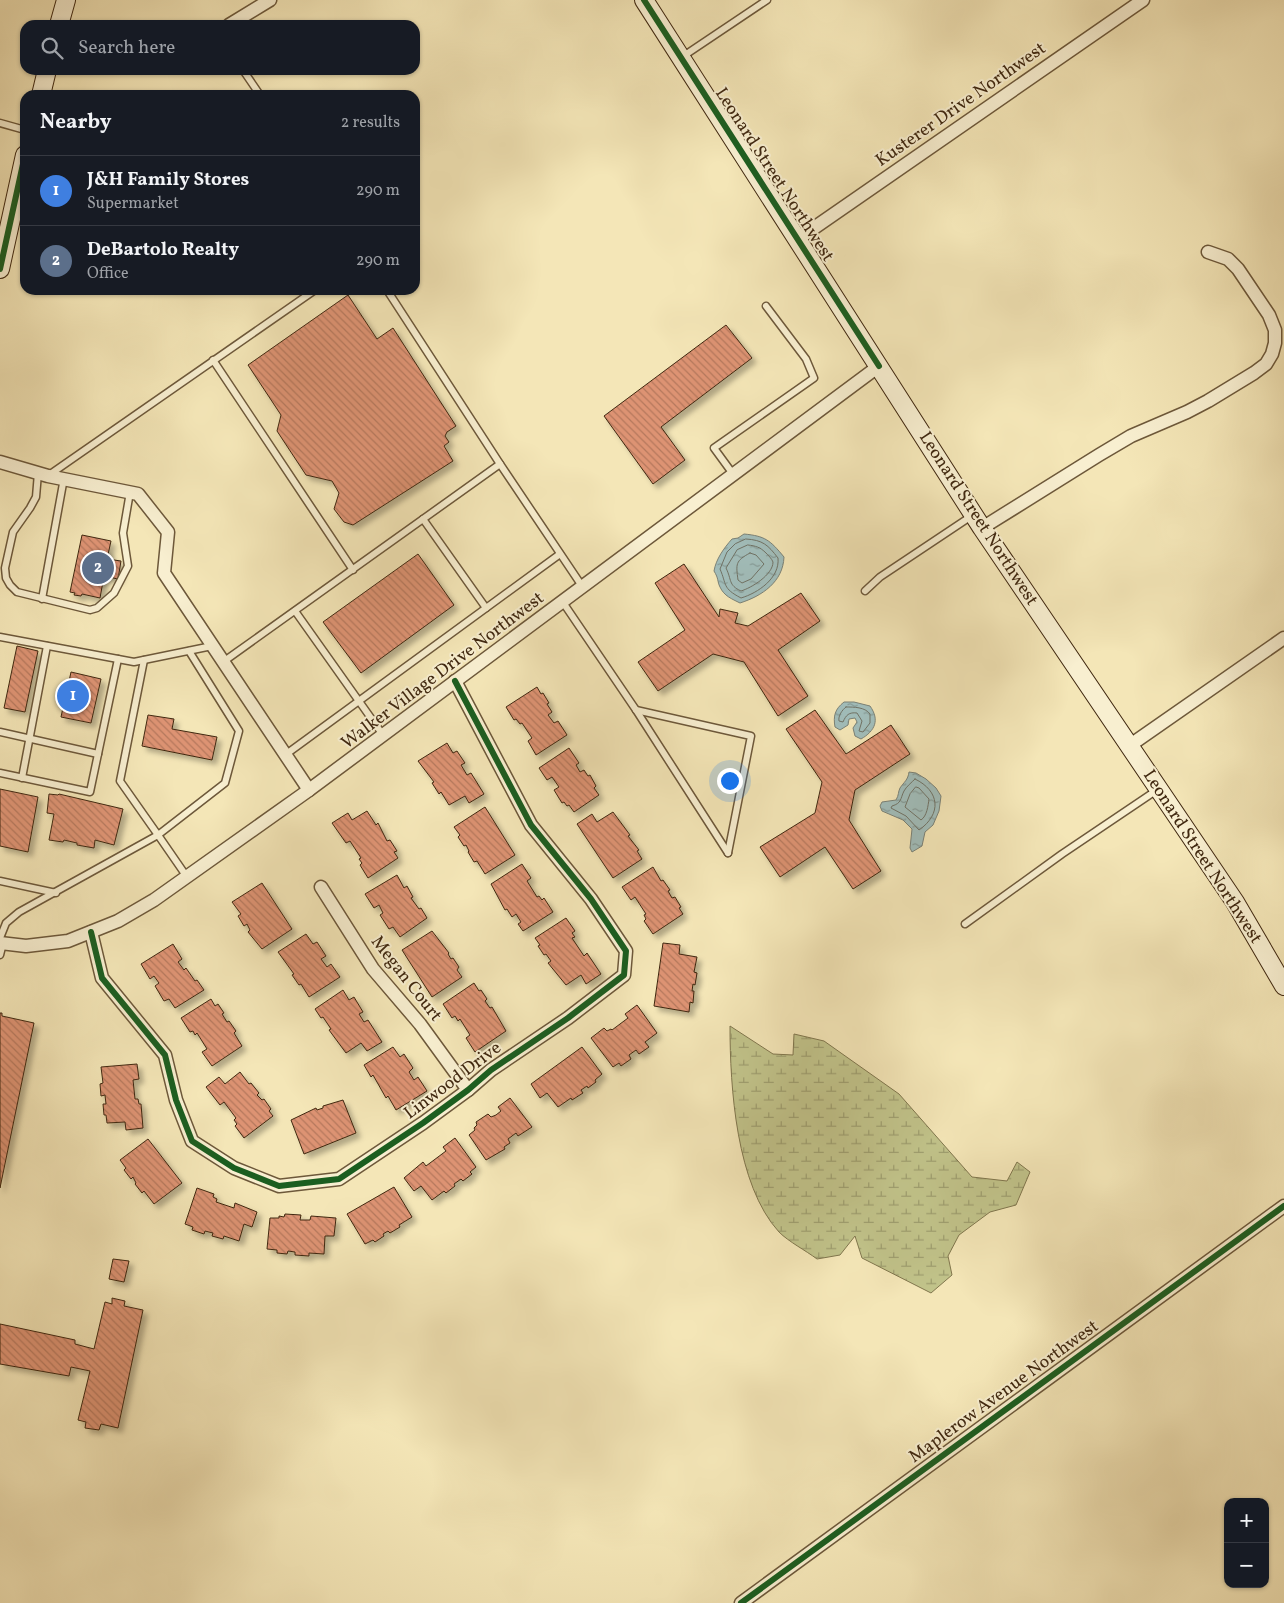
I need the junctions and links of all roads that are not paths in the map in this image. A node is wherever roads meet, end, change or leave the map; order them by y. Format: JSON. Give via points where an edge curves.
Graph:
{"nodes":[{"id":1,"x":66,"y":0,"type":"edge"},
{"id":2,"x":270,"y":0,"type":"edge"},
{"id":3,"x":644,"y":0,"type":"edge"},
{"id":4,"x":767,"y":0,"type":"edge"},
{"id":5,"x":1143,"y":0,"type":"edge"},
{"id":6,"x":60,"y":20,"type":"edge"},
{"id":7,"x":237,"y":20,"type":"edge"},
{"id":8,"x":681,"y":58,"type":"junction"},
{"id":9,"x":46,"y":75,"type":"edge"},
{"id":10,"x":246,"y":75,"type":"edge"},
{"id":11,"x":42,"y":90,"type":"edge"},
{"id":12,"x":257,"y":90,"type":"edge"},
{"id":13,"x":0,"y":123,"type":"edge"},
{"id":14,"x":20,"y":129,"type":"edge"},
{"id":15,"x":20,"y":174,"type":"edge"},
{"id":16,"x":4,"y":233,"type":"edge"},
{"id":17,"x":798,"y":239,"type":"junction"},
{"id":18,"x":1208,"y":252,"type":"dead end"},
{"id":19,"x":0,"y":268,"type":"edge"},
{"id":20,"x":308,"y":295,"type":"edge"},
{"id":21,"x":390,"y":295,"type":"edge"},
{"id":22,"x":766,"y":306,"type":"dead end"},
{"id":23,"x":213,"y":360,"type":"junction"},
{"id":24,"x":879,"y":366,"type":"junction"},
{"id":25,"x":0,"y":462,"type":"edge"},
{"id":26,"x":500,"y":464,"type":"junction"},
{"id":27,"x":43,"y":474,"type":"junction"},
{"id":28,"x":733,"y":474,"type":"junction"},
{"id":29,"x":64,"y":478,"type":"junction"},
{"id":30,"x":130,"y":492,"type":"junction"},
{"id":31,"x":423,"y":519,"type":"junction"},
{"id":32,"x":978,"y":521,"type":"junction"},
{"id":33,"x":560,"y":554,"type":"junction"},
{"id":34,"x":352,"y":570,"type":"junction"},
{"id":35,"x":582,"y":586,"type":"junction"},
{"id":36,"x":865,"y":591,"type":"dead end"},
{"id":37,"x":42,"y":598,"type":"junction"},
{"id":38,"x":562,"y":601,"type":"junction"},
{"id":39,"x":486,"y":608,"type":"junction"},
{"id":40,"x":295,"y":611,"type":"junction"},
{"id":41,"x":0,"y":638,"type":"edge"},
{"id":42,"x":1284,"y":638,"type":"edge"},
{"id":43,"x":47,"y":646,"type":"junction"},
{"id":44,"x":212,"y":646,"type":"junction"},
{"id":45,"x":189,"y":651,"type":"junction"},
{"id":46,"x":118,"y":659,"type":"junction"},
{"id":47,"x":144,"y":660,"type":"junction"},
{"id":48,"x":222,"y":663,"type":"junction"},
{"id":49,"x":455,"y":681,"type":"junction"},
{"id":50,"x":358,"y":701,"type":"junction"},
{"id":51,"x":636,"y":710,"type":"junction"},
{"id":52,"x":0,"y":732,"type":"edge"},
{"id":53,"x":383,"y":735,"type":"junction"},
{"id":54,"x":30,"y":738,"type":"junction"},
{"id":55,"x":1129,"y":746,"type":"junction"},
{"id":56,"x":98,"y":754,"type":"junction"},
{"id":57,"x":285,"y":755,"type":"junction"},
{"id":58,"x":0,"y":773,"type":"edge"},
{"id":59,"x":22,"y":778,"type":"junction"},
{"id":60,"x":1158,"y":789,"type":"junction"},
{"id":61,"x":309,"y":790,"type":"junction"},
{"id":62,"x":158,"y":835,"type":"junction"},
{"id":63,"x":187,"y":877,"type":"junction"},
{"id":64,"x":0,"y":881,"type":"edge"},
{"id":65,"x":321,"y":886,"type":"dead end"},
{"id":66,"x":56,"y":893,"type":"junction"},
{"id":67,"x":965,"y":924,"type":"dead end"},
{"id":68,"x":91,"y":932,"type":"junction"},
{"id":69,"x":1,"y":945,"type":"edge"},
{"id":70,"x":1284,"y":986,"type":"edge"},
{"id":71,"x":468,"y":1090,"type":"junction"},
{"id":72,"x":1284,"y":1206,"type":"edge"},
{"id":73,"x":741,"y":1603,"type":"edge"}],
"edges":[{"from":1,"to":6,"type":"main road"},
{"from":2,"to":7,"type":"street"},
{"from":3,"to":8,"type":"main road","name":"Leonard Street Northwest"},
{"from":4,"to":8,"type":"lane"},
{"from":5,"to":17,"type":"street","name":"Kusterer Drive Northwest"},
{"from":8,"to":17,"type":"main road","name":"Leonard Street Northwest"},
{"from":9,"to":11,"type":"main road"},
{"from":10,"to":12,"type":"lane"},
{"from":13,"to":14,"type":"lane"},
{"from":15,"to":16,"type":"main road"},
{"from":16,"to":19,"type":"main road"},
{"from":17,"to":24,"type":"main road","name":"Leonard Street Northwest"},
{"from":18,"to":32,"type":"street","via":[[1233,264],[1270,315],[1275,343],[1266,364],[1208,401],[1132,436]]},
{"from":20,"to":23,"type":"lane"},
{"from":21,"to":26,"type":"lane"},
{"from":22,"to":28,"type":"lane","via":[[806,359],[814,378],[714,448]]},
{"from":23,"to":27,"type":"lane"},
{"from":23,"to":34,"type":"lane"},
{"from":24,"to":28,"type":"street","name":"Walker Village Drive Northwest"},
{"from":24,"to":32,"type":"main road","name":"Leonard Street Northwest"},
{"from":25,"to":27,"type":"street"},
{"from":26,"to":31,"type":"lane"},
{"from":26,"to":33,"type":"lane"},
{"from":27,"to":29,"type":"street"},
{"from":27,"to":37,"type":"lane","via":[[36,497],[13,532],[6,568],[6,578],[17,592]]},
{"from":28,"to":35,"type":"street","name":"Walker Village Drive Northwest"},
{"from":29,"to":30,"type":"street"},
{"from":29,"to":37,"type":"lane"},
{"from":30,"to":37,"type":"lane","via":[[123,534],[128,566],[114,593],[90,610]]},
{"from":30,"to":44,"type":"street","via":[[138,494],[168,532],[164,573]]},
{"from":31,"to":34,"type":"lane"},
{"from":31,"to":39,"type":"lane"},
{"from":32,"to":36,"type":"lane","via":[[880,577]]},
{"from":32,"to":55,"type":"main road","name":"Leonard Street Northwest"},
{"from":33,"to":35,"type":"lane"},
{"from":33,"to":39,"type":"lane"},
{"from":34,"to":40,"type":"lane"},
{"from":35,"to":38,"type":"street","name":"Walker Village Drive Northwest"},
{"from":38,"to":49,"type":"street","name":"Walker Village Drive Northwest"},
{"from":38,"to":51,"type":"lane"},
{"from":39,"to":50,"type":"lane"},
{"from":40,"to":48,"type":"lane"},
{"from":40,"to":50,"type":"lane"},
{"from":41,"to":43,"type":"lane"},
{"from":42,"to":55,"type":"street"},
{"from":43,"to":46,"type":"lane"},
{"from":43,"to":54,"type":"lane"},
{"from":44,"to":45,"type":"lane"},
{"from":44,"to":48,"type":"street"},
{"from":45,"to":47,"type":"lane"},
{"from":45,"to":62,"type":"lane","via":[[239,731],[225,783]]},
{"from":46,"to":47,"type":"lane"},
{"from":46,"to":56,"type":"lane"},
{"from":47,"to":62,"type":"lane","via":[[120,781]]},
{"from":48,"to":57,"type":"street"},
{"from":49,"to":53,"type":"street","name":"Walker Village Drive Northwest"},
{"from":49,"to":71,"type":"street","name":"Linwood Drive","via":[[531,824],[591,899],[626,951],[624,975]]},
{"from":50,"to":53,"type":"lane"},
{"from":50,"to":57,"type":"lane"},
{"from":51,"to":51,"type":"lane","via":[[685,786],[728,853],[752,736]]},
{"from":52,"to":54,"type":"lane"},
{"from":53,"to":61,"type":"street","name":"Walker Village Drive Northwest"},
{"from":54,"to":56,"type":"lane"},
{"from":54,"to":59,"type":"lane"},
{"from":55,"to":60,"type":"main road","name":"Leonard Street Northwest"},
{"from":56,"to":59,"type":"lane","via":[[90,792]]},
{"from":57,"to":61,"type":"street"},
{"from":58,"to":59,"type":"lane"},
{"from":60,"to":67,"type":"lane"},
{"from":60,"to":70,"type":"main road","name":"Leonard Street Northwest","via":[[1235,902]]},
{"from":61,"to":63,"type":"street","name":"Walker Village Drive Northwest"},
{"from":62,"to":63,"type":"lane"},
{"from":62,"to":66,"type":"lane"},
{"from":63,"to":68,"type":"street","name":"Walker Village Drive Northwest","via":[[118,921]]},
{"from":64,"to":66,"type":"lane"},
{"from":65,"to":71,"type":"street","name":"Megan Court","via":[[373,969],[420,1024]]},
{"from":66,"to":69,"type":"lane","via":[[19,912],[6,923]]},
{"from":68,"to":69,"type":"street","name":"Walker Village Drive Northwest","via":[[68,941]]},
{"from":68,"to":71,"type":"street","name":"Linwood Drive","via":[[102,978],[165,1056],[176,1100],[192,1141],[234,1168],[279,1186],[338,1179]]},
{"from":72,"to":73,"type":"street","name":"Maplerow Avenue Northwest"}]}
